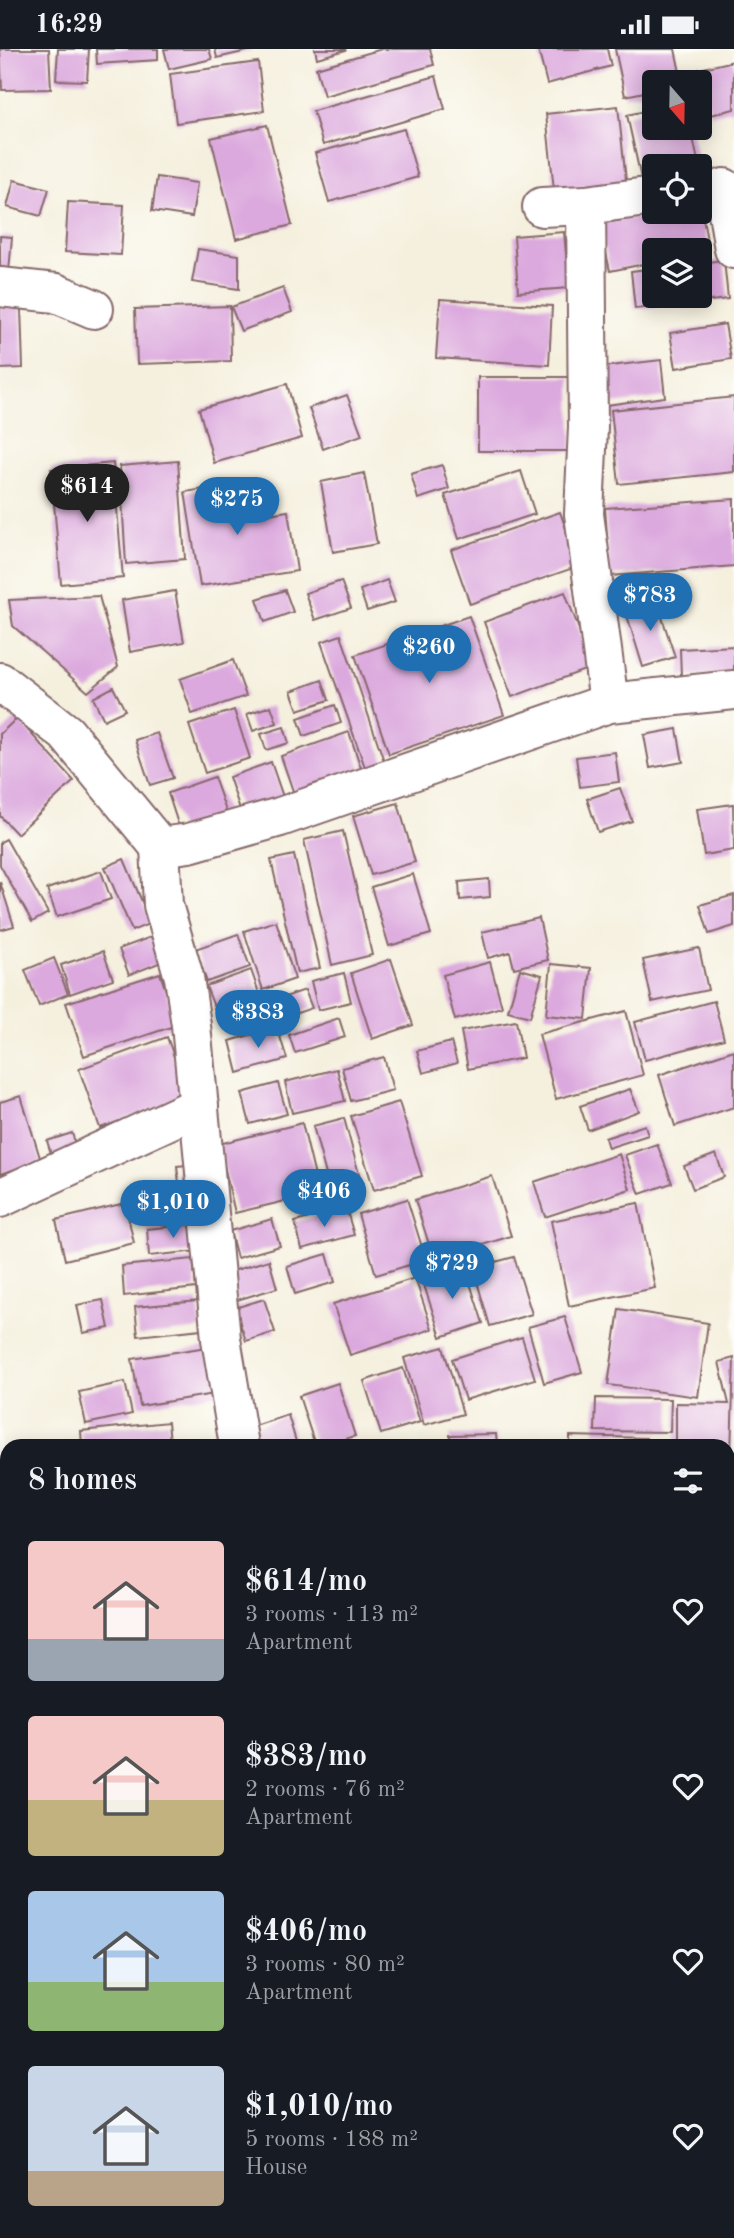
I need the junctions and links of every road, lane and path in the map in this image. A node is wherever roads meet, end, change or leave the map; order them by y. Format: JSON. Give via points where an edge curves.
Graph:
{"nodes":[{"id":1,"x":719,"y":188,"type":"edge"},
{"id":2,"x":642,"y":198,"type":"edge"},
{"id":3,"x":586,"y":205,"type":"junction"},
{"id":4,"x":542,"y":207,"type":"dead end"},
{"id":5,"x":734,"y":249,"type":"edge"},
{"id":6,"x":0,"y":287,"type":"edge"},
{"id":7,"x":94,"y":309,"type":"dead end"},
{"id":8,"x":0,"y":682,"type":"edge"},
{"id":9,"x":734,"y":690,"type":"edge"},
{"id":10,"x":609,"y":703,"type":"junction"},
{"id":11,"x":160,"y":847,"type":"junction"},
{"id":12,"x":199,"y":1106,"type":"junction"},
{"id":13,"x":0,"y":1198,"type":"edge"},
{"id":14,"x":238,"y":1439,"type":"edge"}],
"edges":[{"from":1,"to":5,"type":"street"},
{"from":2,"to":3,"type":"street"},
{"from":3,"to":4,"type":"street"},
{"from":3,"to":10,"type":"street","via":[[584,514]]},
{"from":6,"to":7,"type":"street","via":[[56,293]]},
{"from":8,"to":11,"type":"street","via":[[66,733]]},
{"from":9,"to":10,"type":"street"},
{"from":10,"to":11,"type":"street","via":[[280,817]]},
{"from":11,"to":12,"type":"street","via":[[163,905],[184,977]]},
{"from":12,"to":13,"type":"street"},
{"from":12,"to":14,"type":"street","via":[[222,1339]]}]}
